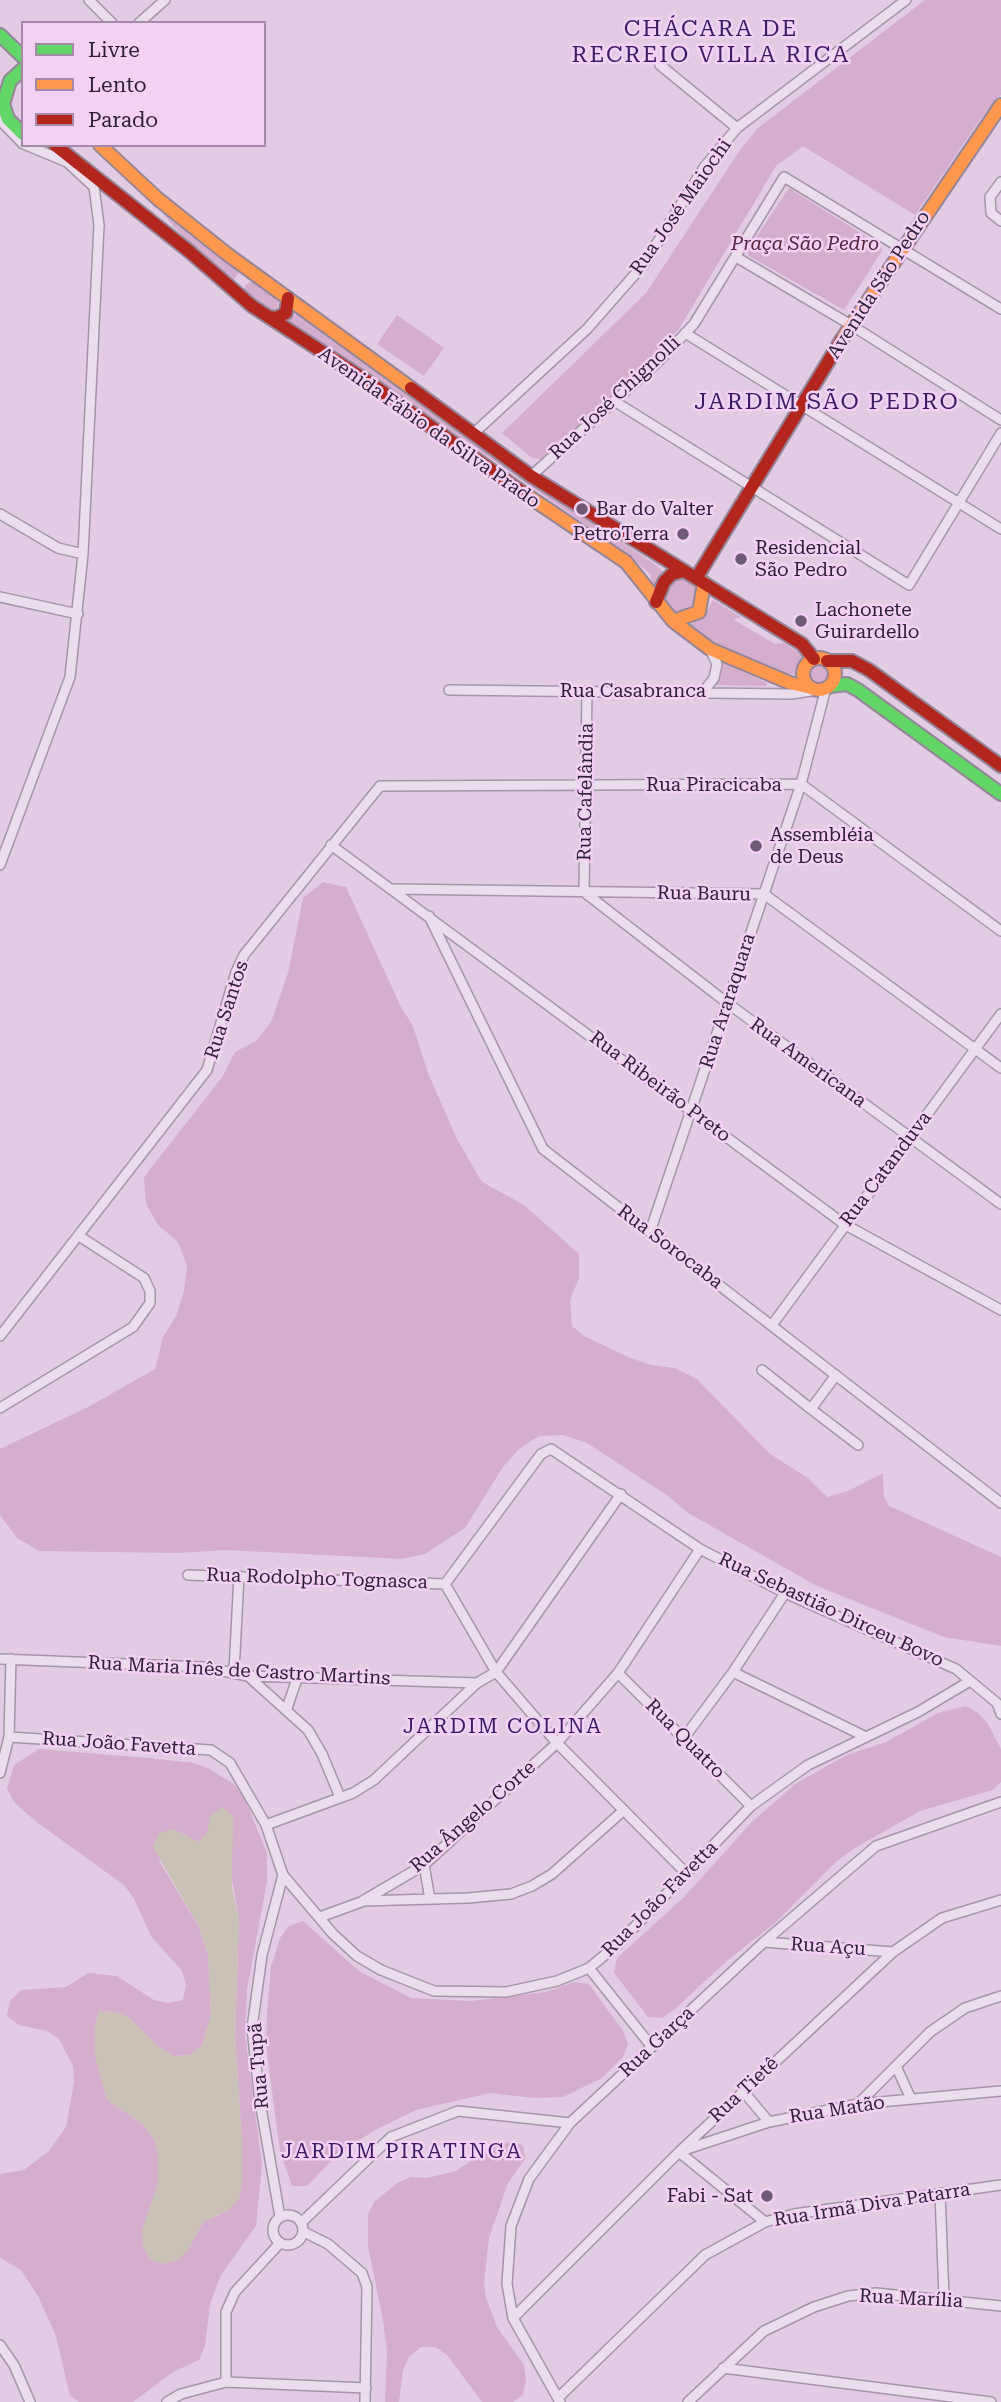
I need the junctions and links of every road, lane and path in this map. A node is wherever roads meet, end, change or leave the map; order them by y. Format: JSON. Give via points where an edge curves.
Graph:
{"nodes":[{"id":1,"x":89,"y":0,"type":"edge"},
{"id":2,"x":165,"y":0,"type":"edge"},
{"id":3,"x":906,"y":0,"type":"edge"},
{"id":4,"x":111,"y":21,"type":"edge"},
{"id":5,"x":141,"y":21,"type":"edge"},
{"id":6,"x":0,"y":35,"type":"edge"},
{"id":7,"x":21,"y":55,"type":"edge"},
{"id":8,"x":660,"y":65,"type":"dead end"},
{"id":9,"x":21,"y":71,"type":"edge"},
{"id":10,"x":3,"y":86,"type":"edge"},
{"id":11,"x":1001,"y":105,"type":"edge"},
{"id":12,"x":0,"y":120,"type":"edge"},
{"id":13,"x":737,"y":128,"type":"junction"},
{"id":14,"x":21,"y":132,"type":"edge"},
{"id":15,"x":21,"y":141,"type":"edge"},
{"id":16,"x":30,"y":147,"type":"edge"},
{"id":17,"x":58,"y":147,"type":"edge"},
{"id":18,"x":102,"y":147,"type":"edge"},
{"id":19,"x":1001,"y":181,"type":"edge"},
{"id":20,"x":1001,"y":221,"type":"edge"},
{"id":21,"x":902,"y":247,"type":"junction"},
{"id":22,"x":736,"y":257,"type":"junction"},
{"id":23,"x":252,"y":271,"type":"junction"},
{"id":24,"x":236,"y":293,"type":"junction"},
{"id":25,"x":288,"y":298,"type":"junction"},
{"id":26,"x":1001,"y":309,"type":"edge"},
{"id":27,"x":268,"y":316,"type":"junction"},
{"id":28,"x":851,"y":325,"type":"junction"},
{"id":29,"x":685,"y":333,"type":"junction"},
{"id":30,"x":614,"y":401,"type":"junction"},
{"id":31,"x":802,"y":406,"type":"junction"},
{"id":32,"x":1001,"y":421,"type":"edge"},
{"id":33,"x":1001,"y":433,"type":"edge"},
{"id":34,"x":474,"y":434,"type":"junction"},
{"id":35,"x":531,"y":476,"type":"junction"},
{"id":36,"x":750,"y":484,"type":"junction"},
{"id":37,"x":958,"y":503,"type":"junction"},
{"id":38,"x":0,"y":514,"type":"edge"},
{"id":39,"x":1001,"y":529,"type":"edge"},
{"id":40,"x":83,"y":554,"type":"junction"},
{"id":41,"x":684,"y":571,"type":"junction"},
{"id":42,"x":700,"y":580,"type":"junction"},
{"id":43,"x":0,"y":597,"type":"edge"},
{"id":44,"x":656,"y":602,"type":"junction"},
{"id":45,"x":78,"y":614,"type":"junction"},
{"id":46,"x":673,"y":621,"type":"junction"},
{"id":47,"x":710,"y":649,"type":"junction"},
{"id":48,"x":821,"y":660,"type":"junction"},
{"id":49,"x":821,"y":688,"type":"junction"},
{"id":50,"x":449,"y":691,"type":"dead end"},
{"id":51,"x":587,"y":691,"type":"junction"},
{"id":52,"x":704,"y":691,"type":"junction"},
{"id":53,"x":1001,"y":766,"type":"edge"},
{"id":54,"x":801,"y":784,"type":"junction"},
{"id":55,"x":585,"y":785,"type":"junction"},
{"id":56,"x":380,"y":786,"type":"joint"},
{"id":57,"x":1001,"y":794,"type":"edge"},
{"id":58,"x":331,"y":845,"type":"junction"},
{"id":59,"x":0,"y":865,"type":"edge"},
{"id":60,"x":392,"y":888,"type":"junction"},
{"id":61,"x":584,"y":892,"type":"junction"},
{"id":62,"x":764,"y":894,"type":"junction"},
{"id":63,"x":429,"y":916,"type":"junction"},
{"id":64,"x":1001,"y":931,"type":"edge"},
{"id":65,"x":726,"y":1002,"type":"junction"},
{"id":66,"x":1001,"y":1014,"type":"edge"},
{"id":67,"x":975,"y":1049,"type":"junction"},
{"id":68,"x":1001,"y":1068,"type":"edge"},
{"id":69,"x":692,"y":1111,"type":"junction"},
{"id":70,"x":911,"y":1138,"type":"junction"},
{"id":71,"x":1001,"y":1204,"type":"edge"},
{"id":72,"x":844,"y":1224,"type":"junction"},
{"id":73,"x":650,"y":1232,"type":"junction"},
{"id":74,"x":79,"y":1236,"type":"junction"},
{"id":75,"x":1001,"y":1310,"type":"edge"},
{"id":76,"x":772,"y":1325,"type":"junction"},
{"id":77,"x":0,"y":1336,"type":"edge"},
{"id":78,"x":762,"y":1370,"type":"dead end"},
{"id":79,"x":836,"y":1375,"type":"junction"},
{"id":80,"x":0,"y":1408,"type":"edge"},
{"id":81,"x":811,"y":1409,"type":"junction"},
{"id":82,"x":858,"y":1445,"type":"dead end"},
{"id":83,"x":621,"y":1494,"type":"junction"},
{"id":84,"x":1001,"y":1503,"type":"edge"},
{"id":85,"x":700,"y":1549,"type":"junction"},
{"id":86,"x":188,"y":1575,"type":"dead end"},
{"id":87,"x":239,"y":1576,"type":"junction"},
{"id":88,"x":445,"y":1584,"type":"junction"},
{"id":89,"x":785,"y":1593,"type":"junction"},
{"id":90,"x":0,"y":1659,"type":"edge"},
{"id":91,"x":11,"y":1659,"type":"junction"},
{"id":92,"x":234,"y":1671,"type":"junction"},
{"id":93,"x":496,"y":1672,"type":"junction"},
{"id":94,"x":733,"y":1672,"type":"junction"},
{"id":95,"x":618,"y":1673,"type":"junction"},
{"id":96,"x":248,"y":1676,"type":"junction"},
{"id":97,"x":298,"y":1676,"type":"junction"},
{"id":98,"x":970,"y":1681,"type":"junction"},
{"id":99,"x":478,"y":1683,"type":"junction"},
{"id":100,"x":287,"y":1708,"type":"junction"},
{"id":101,"x":1001,"y":1714,"type":"edge"},
{"id":102,"x":864,"y":1736,"type":"junction"},
{"id":103,"x":9,"y":1737,"type":"junction"},
{"id":104,"x":684,"y":1738,"type":"junction"},
{"id":105,"x":557,"y":1743,"type":"junction"},
{"id":106,"x":0,"y":1773,"type":"edge"},
{"id":107,"x":340,"y":1797,"type":"junction"},
{"id":108,"x":1001,"y":1802,"type":"edge"},
{"id":109,"x":751,"y":1805,"type":"junction"},
{"id":110,"x":624,"y":1810,"type":"junction"},
{"id":111,"x":266,"y":1825,"type":"junction"},
{"id":112,"x":424,"y":1865,"type":"junction"},
{"id":113,"x":687,"y":1874,"type":"junction"},
{"id":114,"x":283,"y":1875,"type":"junction"},
{"id":115,"x":430,"y":1899,"type":"junction"},
{"id":116,"x":1001,"y":1900,"type":"edge"},
{"id":117,"x":360,"y":1902,"type":"junction"},
{"id":118,"x":320,"y":1917,"type":"junction"},
{"id":119,"x":764,"y":1942,"type":"junction"},
{"id":120,"x":892,"y":1952,"type":"junction"},
{"id":121,"x":589,"y":1968,"type":"junction"},
{"id":122,"x":1001,"y":1996,"type":"edge"},
{"id":123,"x":652,"y":2047,"type":"junction"},
{"id":124,"x":896,"y":2066,"type":"junction"},
{"id":125,"x":743,"y":2091,"type":"junction"},
{"id":126,"x":1001,"y":2091,"type":"edge"},
{"id":127,"x":911,"y":2099,"type":"junction"},
{"id":128,"x":858,"y":2104,"type":"junction"},
{"id":129,"x":769,"y":2122,"type":"junction"},
{"id":130,"x":570,"y":2123,"type":"junction"},
{"id":131,"x":679,"y":2152,"type":"junction"},
{"id":132,"x":1001,"y":2185,"type":"edge"},
{"id":133,"x":940,"y":2193,"type":"junction"},
{"id":134,"x":280,"y":2217,"type":"junction"},
{"id":135,"x":765,"y":2222,"type":"junction"},
{"id":136,"x":303,"y":2227,"type":"junction"},
{"id":137,"x":280,"y":2243,"type":"junction"},
{"id":138,"x":944,"y":2298,"type":"junction"},
{"id":139,"x":1001,"y":2305,"type":"edge"},
{"id":140,"x":513,"y":2318,"type":"junction"},
{"id":141,"x":0,"y":2345,"type":"edge"},
{"id":142,"x":723,"y":2368,"type":"junction"},
{"id":143,"x":226,"y":2382,"type":"junction"},
{"id":144,"x":366,"y":2388,"type":"junction"},
{"id":145,"x":559,"y":2400,"type":"edge"},
{"id":146,"x":30,"y":2402,"type":"edge"},
{"id":147,"x":167,"y":2402,"type":"edge"},
{"id":148,"x":365,"y":2402,"type":"edge"},
{"id":149,"x":688,"y":2402,"type":"edge"},
{"id":150,"x":990,"y":2402,"type":"edge"}],
"edges":[{"from":1,"to":4,"type":"street"},
{"from":2,"to":5,"type":"street"},
{"from":3,"to":13,"type":"street","name":"Rua José Maiochi"},
{"from":6,"to":7,"type":"main road"},
{"from":8,"to":13,"type":"street"},
{"from":9,"to":10,"type":"main road"},
{"from":10,"to":14,"type":"main road","via":[[8,119]]},
{"from":11,"to":21,"type":"main road","name":"Avenida São Pedro"},
{"from":12,"to":15,"type":"street"},
{"from":13,"to":34,"type":"street","name":"Rua José Maiochi","via":[[705,166],[644,264],[587,329]]},
{"from":16,"to":40,"type":"street","via":[[67,162],[94,187],[99,225]]},
{"from":17,"to":24,"type":"main road","name":"Avenida Fábio da Silva Prado"},
{"from":18,"to":23,"type":"main road","name":"Avenida Fábio da Silva Prado","via":[[158,199]]},
{"from":19,"to":20,"type":"street","via":[[989,197],[991,214]]},
{"from":21,"to":22,"type":"street","name":"Rua José Chignolli","via":[[784,177]]},
{"from":21,"to":26,"type":"street"},
{"from":21,"to":28,"type":"main road","name":"Avenida São Pedro"},
{"from":22,"to":28,"type":"street"},
{"from":22,"to":29,"type":"street","name":"Rua José Chignolli"},
{"from":23,"to":24,"type":"main road","via":[[240,277]]},
{"from":23,"to":25,"type":"main road","name":"Avenida Fábio da Silva Prado"},
{"from":24,"to":27,"type":"main road","name":"Avenida Fábio da Silva Prado"},
{"from":25,"to":27,"type":"main road","via":[[286,313],[280,318]]},
{"from":25,"to":34,"type":"main road","name":"Avenida Fábio da Silva Prado"},
{"from":27,"to":44,"type":"main road","name":"Avenida Fábio da Silva Prado","via":[[626,562]]},
{"from":28,"to":31,"type":"main road","name":"Avenida São Pedro"},
{"from":28,"to":32,"type":"street"},
{"from":29,"to":30,"type":"street","name":"Rua José Chignolli"},
{"from":29,"to":31,"type":"street"},
{"from":30,"to":35,"type":"street","name":"Rua José Chignolli"},
{"from":30,"to":36,"type":"street"},
{"from":31,"to":36,"type":"main road","name":"Avenida São Pedro"},
{"from":31,"to":37,"type":"street"},
{"from":33,"to":37,"type":"street"},
{"from":34,"to":35,"type":"main road","name":"Avenida Fábio da Silva Prado"},
{"from":35,"to":41,"type":"main road","name":"Avenida Fábio da Silva Prado"},
{"from":36,"to":37,"type":"street","via":[[909,585]]},
{"from":36,"to":42,"type":"main road","name":"Avenida São Pedro"},
{"from":37,"to":39,"type":"street"},
{"from":38,"to":40,"type":"street","via":[[58,548]]},
{"from":40,"to":45,"type":"street"},
{"from":41,"to":42,"type":"main road","name":"Avenida Fábio da Silva Prado"},
{"from":41,"to":44,"type":"main road","via":[[672,573]]},
{"from":42,"to":46,"type":"main road","via":[[704,603],[699,612]]},
{"from":42,"to":48,"type":"main road","name":"Avenida Fábio da Silva Prado"},
{"from":43,"to":45,"type":"street"},
{"from":44,"to":46,"type":"main road","name":"Avenida Fábio da Silva Prado"},
{"from":45,"to":59,"type":"street","via":[[70,677]]},
{"from":46,"to":47,"type":"main road","name":"Avenida Fábio da Silva Prado"},
{"from":47,"to":49,"type":"main road","name":"Avenida Fábio da Silva Prado","via":[[790,683]]},
{"from":47,"to":52,"type":"street","via":[[717,664]]},
{"from":48,"to":49,"type":"main road","via":[[834,673]]},
{"from":48,"to":49,"type":"main road","via":[[804,670],[804,680]]},
{"from":48,"to":53,"type":"main road","via":[[852,662],[869,670]]},
{"from":49,"to":52,"type":"street","name":"Rua Casabranca","via":[[791,694]]},
{"from":49,"to":54,"type":"street","name":"Rua Araraquara"},
{"from":49,"to":57,"type":"main road","name":"Avenida Fábio da Silva Prado","via":[[848,684]]},
{"from":50,"to":51,"type":"street","name":"Rua Casabranca"},
{"from":51,"to":52,"type":"street","name":"Rua Casabranca"},
{"from":51,"to":55,"type":"street","name":"Rua Cafelândia"},
{"from":54,"to":55,"type":"street","name":"Rua Piracicaba"},
{"from":54,"to":62,"type":"street","name":"Rua Araraquara"},
{"from":54,"to":64,"type":"street","name":"Rua Piracicaba"},
{"from":55,"to":56,"type":"street","name":"Rua Piracicaba"},
{"from":55,"to":61,"type":"street","name":"Rua Cafelândia"},
{"from":56,"to":58,"type":"street","name":"Rua Santos"},
{"from":58,"to":60,"type":"street","name":"Rua Ribeirão Preto"},
{"from":58,"to":74,"type":"street","name":"Rua Santos","via":[[244,955],[207,1070]]},
{"from":60,"to":61,"type":"street","name":"Rua Bauru"},
{"from":60,"to":63,"type":"street","name":"Rua Ribeirão Preto"},
{"from":61,"to":62,"type":"street","name":"Rua Bauru"},
{"from":61,"to":65,"type":"street","name":"Rua Americana"},
{"from":62,"to":65,"type":"street","name":"Rua Araraquara"},
{"from":62,"to":67,"type":"street","name":"Rua Bauru"},
{"from":63,"to":69,"type":"street","name":"Rua Ribeirão Preto"},
{"from":63,"to":73,"type":"street","name":"Rua Sorocaba","via":[[543,1149]]},
{"from":65,"to":69,"type":"street","name":"Rua Araraquara"},
{"from":65,"to":70,"type":"street","name":"Rua Americana"},
{"from":66,"to":67,"type":"street","name":"Rua Catanduva"},
{"from":67,"to":68,"type":"street","name":"Rua Bauru"},
{"from":67,"to":70,"type":"street","name":"Rua Catanduva"},
{"from":69,"to":72,"type":"street","name":"Rua Ribeirão Preto"},
{"from":69,"to":73,"type":"street","name":"Rua Araraquara"},
{"from":70,"to":71,"type":"street","name":"Rua Americana"},
{"from":70,"to":72,"type":"street","name":"Rua Catanduva"},
{"from":72,"to":75,"type":"street","name":"Rua Ribeirão Preto"},
{"from":72,"to":76,"type":"street","name":"Rua Catanduva"},
{"from":73,"to":76,"type":"street","name":"Rua Sorocaba"},
{"from":74,"to":77,"type":"street","name":"Rua Santos"},
{"from":74,"to":80,"type":"street","via":[[144,1278],[150,1303],[133,1328]]},
{"from":76,"to":79,"type":"street","name":"Rua Sorocaba"},
{"from":78,"to":81,"type":"street"},
{"from":79,"to":81,"type":"street"},
{"from":79,"to":84,"type":"street","name":"Rua Sorocaba"},
{"from":81,"to":82,"type":"street"},
{"from":83,"to":85,"type":"street","name":"Rua Sebastião Dirceu Bovo"},
{"from":83,"to":88,"type":"street","name":"Rua Sebastião Dirceu Bovo","via":[[551,1449],[541,1454]]},
{"from":83,"to":93,"type":"street"},
{"from":85,"to":89,"type":"street","name":"Rua Sebastião Dirceu Bovo"},
{"from":85,"to":95,"type":"street","name":"Rua Ângelo Corte"},
{"from":86,"to":87,"type":"street","name":"Rua Rodolpho Tognasca"},
{"from":87,"to":88,"type":"street","name":"Rua Rodolpho Tognasca"},
{"from":87,"to":92,"type":"street"},
{"from":88,"to":93,"type":"street"},
{"from":89,"to":94,"type":"street"},
{"from":89,"to":98,"type":"street","name":"Rua Sebastião Dirceu Bovo","via":[[956,1668]]},
{"from":90,"to":91,"type":"street","name":"Rua Maria Inês de Castro Martins"},
{"from":91,"to":92,"type":"street","name":"Rua Maria Inês de Castro Martins"},
{"from":91,"to":103,"type":"street"},
{"from":92,"to":96,"type":"street","name":"Rua Maria Inês de Castro Martins"},
{"from":93,"to":99,"type":"street"},
{"from":93,"to":105,"type":"street"},
{"from":94,"to":102,"type":"street"},
{"from":94,"to":104,"type":"street"},
{"from":95,"to":104,"type":"street","name":"Rua Quatro"},
{"from":95,"to":105,"type":"street","name":"Rua Ângelo Corte"},
{"from":96,"to":97,"type":"street","name":"Rua Maria Inês de Castro Martins"},
{"from":96,"to":100,"type":"street"},
{"from":97,"to":99,"type":"street","name":"Rua Maria Inês de Castro Martins"},
{"from":97,"to":100,"type":"street"},
{"from":98,"to":101,"type":"street","name":"Rua Sebastião Dirceu Bovo","via":[[997,1703]]},
{"from":98,"to":102,"type":"street","name":"Rua João Favetta","via":[[918,1712]]},
{"from":99,"to":107,"type":"street","via":[[374,1780]]},
{"from":100,"to":107,"type":"street","via":[[308,1730]]},
{"from":102,"to":109,"type":"street","name":"Rua João Favetta","via":[[808,1765]]},
{"from":103,"to":106,"type":"street"},
{"from":103,"to":111,"type":"street","name":"Rua João Favetta","via":[[211,1750],[230,1763]]},
{"from":104,"to":109,"type":"street","name":"Rua Quatro"},
{"from":105,"to":110,"type":"street"},
{"from":105,"to":112,"type":"street","name":"Rua Ângelo Corte"},
{"from":107,"to":111,"type":"street"},
{"from":108,"to":119,"type":"street","name":"Rua Garça","via":[[876,1846]]},
{"from":109,"to":113,"type":"street","name":"Rua João Favetta"},
{"from":110,"to":113,"type":"street"},
{"from":110,"to":115,"type":"street","via":[[532,1886],[511,1894]]},
{"from":111,"to":114,"type":"street","name":"Rua João Favetta"},
{"from":112,"to":115,"type":"street"},
{"from":112,"to":117,"type":"street","name":"Rua Ângelo Corte"},
{"from":113,"to":121,"type":"street","name":"Rua João Favetta"},
{"from":114,"to":118,"type":"street","name":"Rua João Favetta"},
{"from":114,"to":134,"type":"street","name":"Rua Tupã","via":[[262,1955],[252,2028]]},
{"from":115,"to":117,"type":"street"},
{"from":116,"to":120,"type":"street","name":"Rua Tietê","via":[[942,1918]]},
{"from":117,"to":118,"type":"street","name":"Rua Ângelo Corte"},
{"from":118,"to":121,"type":"street","name":"Rua João Favetta","via":[[358,1956],[434,1991],[506,1992],[557,1981]]},
{"from":119,"to":120,"type":"street","name":"Rua Açu"},
{"from":119,"to":123,"type":"street","name":"Rua Garça"},
{"from":120,"to":125,"type":"street","name":"Rua Tietê"},
{"from":121,"to":123,"type":"street"},
{"from":122,"to":124,"type":"street","via":[[965,2008],[930,2032]]},
{"from":123,"to":130,"type":"street","name":"Rua Garça"},
{"from":124,"to":127,"type":"street"},
{"from":124,"to":128,"type":"street"},
{"from":125,"to":129,"type":"street"},
{"from":125,"to":131,"type":"street","name":"Rua Tietê"},
{"from":126,"to":127,"type":"street","name":"Rua Matão"},
{"from":127,"to":128,"type":"street","name":"Rua Matão"},
{"from":128,"to":129,"type":"street","name":"Rua Matão"},
{"from":129,"to":131,"type":"street","name":"Rua Matão"},
{"from":130,"to":136,"type":"street","via":[[458,2111],[391,2137]]},
{"from":130,"to":140,"type":"street","name":"Rua Garça","via":[[529,2179],[511,2226],[507,2284]]},
{"from":131,"to":135,"type":"street"},
{"from":131,"to":140,"type":"street","name":"Rua Tietê"},
{"from":132,"to":133,"type":"street","name":"Rua Irmã Diva Patarra"},
{"from":133,"to":135,"type":"street","name":"Rua Irmã Diva Patarra"},
{"from":133,"to":138,"type":"street"},
{"from":134,"to":136,"type":"street","via":[[289,2215]]},
{"from":134,"to":137,"type":"street","via":[[273,2230]]},
{"from":135,"to":145,"type":"street","name":"Rua Irmã Diva Patarra","via":[[705,2255]]},
{"from":136,"to":137,"type":"street","via":[[295,2244]]},
{"from":136,"to":144,"type":"street","via":[[362,2273],[367,2287]]},
{"from":137,"to":143,"type":"street","via":[[235,2292],[226,2312]]},
{"from":138,"to":139,"type":"street","name":"Rua Marília"},
{"from":138,"to":142,"type":"street","name":"Rua Marília","via":[[876,2293],[848,2296],[764,2331]]},
{"from":140,"to":145,"type":"street","name":"Rua Garça"},
{"from":141,"to":146,"type":"street"},
{"from":142,"to":149,"type":"street","name":"Rua Marília"},
{"from":142,"to":150,"type":"street"},
{"from":143,"to":144,"type":"street"},
{"from":143,"to":147,"type":"street"},
{"from":144,"to":148,"type":"street"}]}
